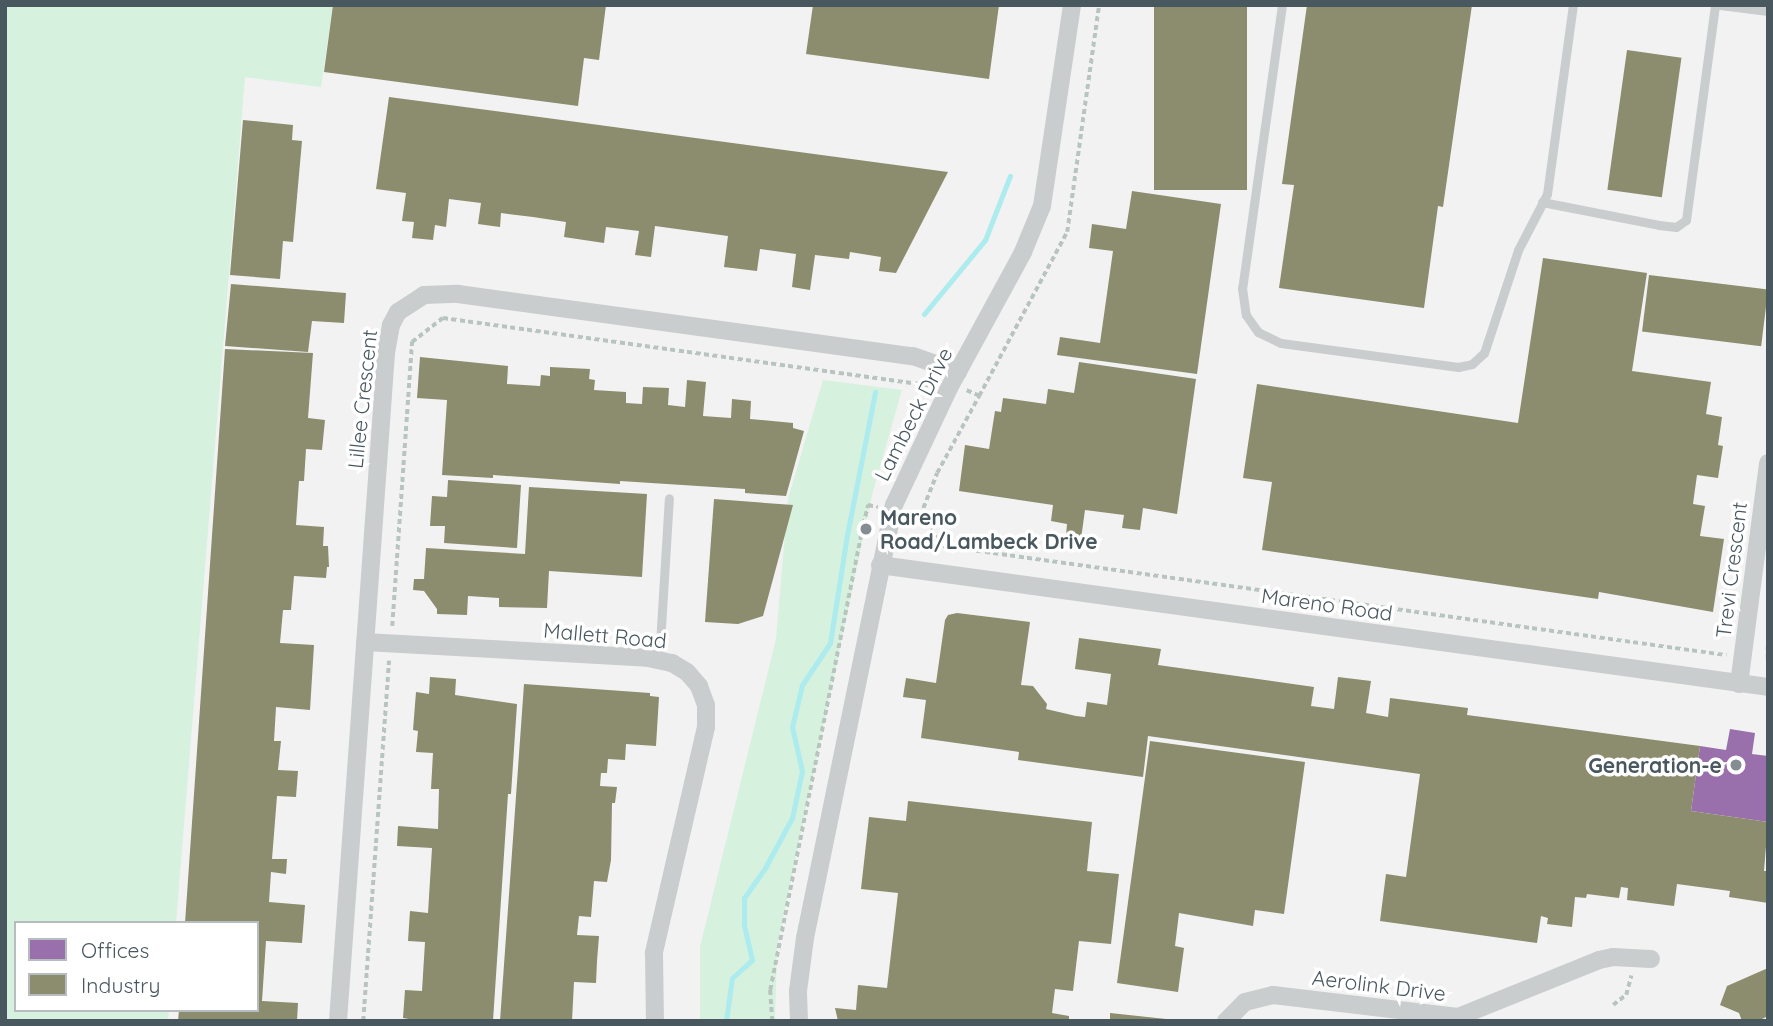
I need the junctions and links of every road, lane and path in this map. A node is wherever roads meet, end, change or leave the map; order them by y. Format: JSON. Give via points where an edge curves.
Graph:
{"nodes":[{"id":1,"x":1072,"y":5,"type":"edge"},
{"id":2,"x":1282,"y":5,"type":"edge"},
{"id":3,"x":1573,"y":5,"type":"edge"},
{"id":4,"x":1717,"y":5,"type":"edge"},
{"id":5,"x":1768,"y":11,"type":"edge"},
{"id":6,"x":1542,"y":202,"type":"junction"},
{"id":7,"x":958,"y":372,"type":"junction"},
{"id":8,"x":949,"y":388,"type":"junction"},
{"id":9,"x":1768,"y":463,"type":"edge"},
{"id":10,"x":669,"y":498,"type":"dead end"},
{"id":11,"x":891,"y":513,"type":"junction"},
{"id":12,"x":920,"y":516,"type":"junction"},
{"id":13,"x":880,"y":565,"type":"junction"},
{"id":14,"x":365,"y":642,"type":"junction"},
{"id":15,"x":391,"y":643,"type":"junction"},
{"id":16,"x":1768,"y":646,"type":"edge"},
{"id":17,"x":1742,"y":657,"type":"junction"},
{"id":18,"x":659,"y":660,"type":"junction"},
{"id":19,"x":1768,"y":660,"type":"edge"},
{"id":20,"x":1739,"y":684,"type":"junction"},
{"id":21,"x":1768,"y":687,"type":"edge"},
{"id":22,"x":1643,"y":959,"type":"joint"},
{"id":23,"x":1613,"y":1005,"type":"dead end"},
{"id":24,"x":338,"y":1021,"type":"edge"},
{"id":25,"x":363,"y":1021,"type":"edge"},
{"id":26,"x":655,"y":1021,"type":"edge"},
{"id":27,"x":772,"y":1021,"type":"edge"},
{"id":28,"x":799,"y":1021,"type":"edge"},
{"id":29,"x":1226,"y":1021,"type":"edge"}],
"edges":[{"from":1,"to":7,"type":"street","name":"Lambeck Drive","via":[[1042,206],[1023,252]]},
{"from":2,"to":6,"type":"lane","via":[[1242,288],[1246,316],[1258,332],[1281,343],[1458,367],[1472,364],[1484,353],[1518,250]]},
{"from":3,"to":6,"type":"lane","via":[[1547,194]]},
{"from":4,"to":5,"type":"lane"},
{"from":4,"to":6,"type":"lane","via":[[1686,220],[1676,227],[1659,225]]},
{"from":7,"to":8,"type":"street","name":"Lambeck Drive"},
{"from":7,"to":14,"type":"street","name":"Lillee Crescent","via":[[913,356],[458,294],[424,295],[398,312],[387,338]]},
{"from":8,"to":11,"type":"street","name":"Lambeck Drive"},
{"from":8,"to":12,"type":"path","via":[[979,396],[937,473]]},
{"from":8,"to":15,"type":"path","via":[[443,318],[412,342]]},
{"from":9,"to":17,"type":"street","name":"Trevi Crescent"},
{"from":10,"to":18,"type":"lane"},
{"from":11,"to":12,"type":"path"},
{"from":11,"to":13,"type":"street","name":"Lambeck Drive"},
{"from":11,"to":27,"type":"path","via":[[868,505],[861,533],[771,990]]},
{"from":12,"to":17,"type":"path","via":[[943,546]]},
{"from":13,"to":20,"type":"street","name":"Mareno Road"},
{"from":13,"to":28,"type":"street","name":"Lambeck Drive","via":[[804,947]]},
{"from":14,"to":15,"type":"street","name":"Mallett Road"},
{"from":14,"to":24,"type":"street","name":"Lillee Crescent"},
{"from":15,"to":18,"type":"street","name":"Mallett Road"},
{"from":15,"to":25,"type":"path"},
{"from":16,"to":19,"type":"path"},
{"from":17,"to":20,"type":"street","name":"Trevi Crescent"},
{"from":18,"to":26,"type":"street","name":"Mallett Road","via":[[687,672],[699,686],[706,705],[706,727],[654,953]]},
{"from":20,"to":21,"type":"street","name":"Mareno Road"},
{"from":22,"to":23,"type":"path","via":[[1626,996]]},
{"from":22,"to":29,"type":"street","name":"Aerolink Drive","via":[[1599,960],[1458,1017],[1273,996],[1245,1002]]}]}
